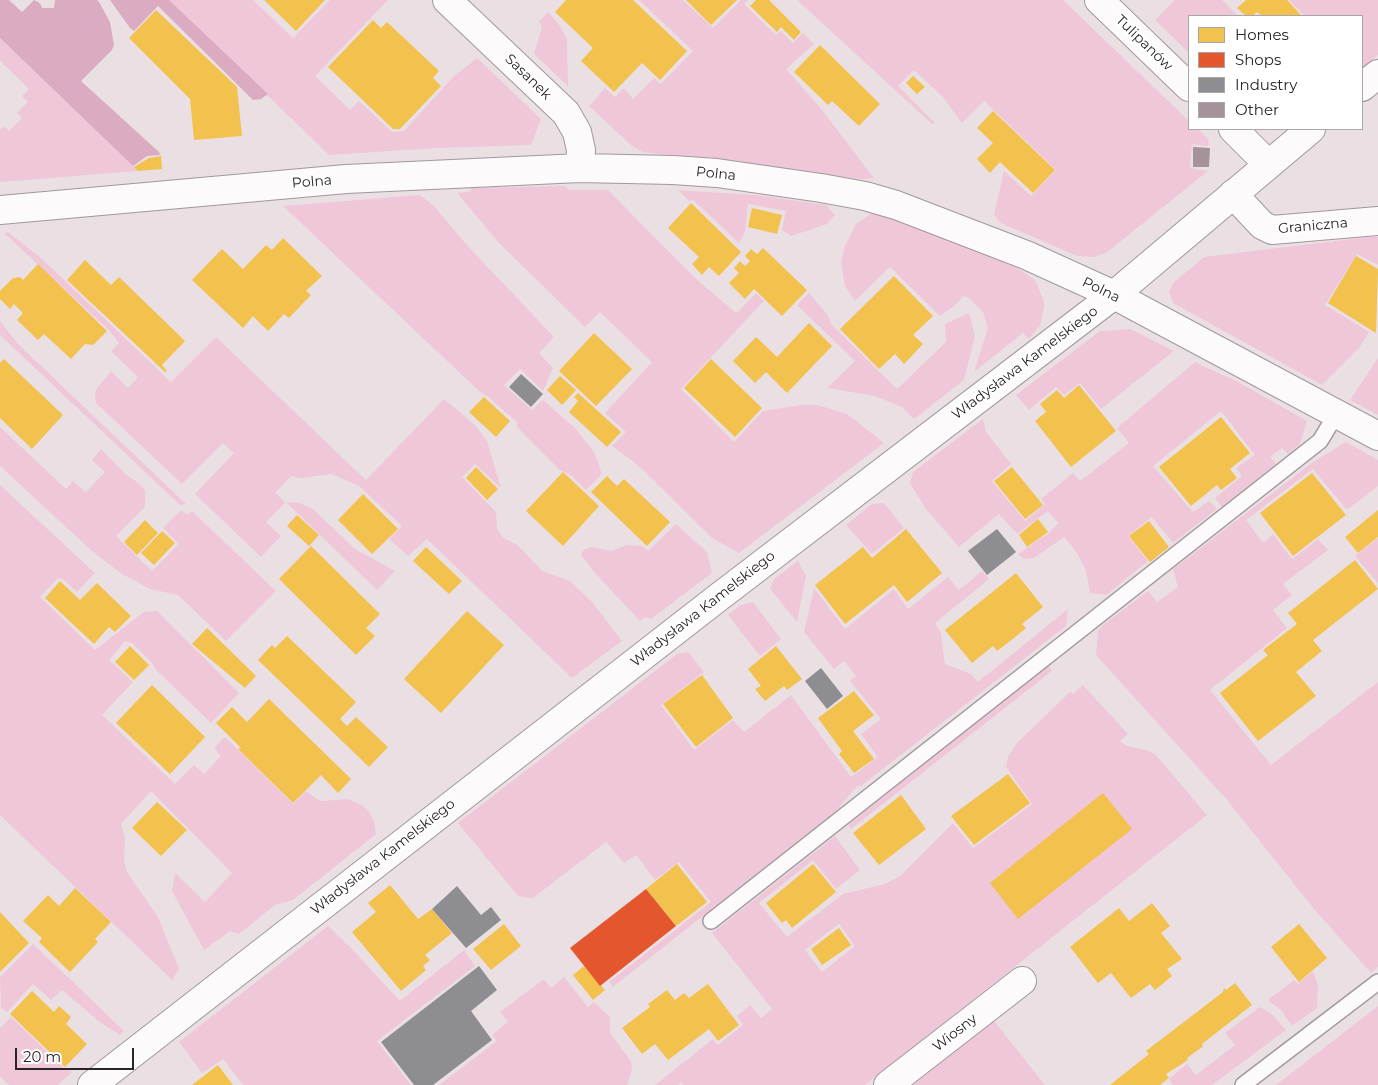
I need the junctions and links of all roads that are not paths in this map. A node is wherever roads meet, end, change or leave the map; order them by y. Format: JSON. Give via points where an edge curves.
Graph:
{"nodes":[{"id":1,"x":447,"y":0,"type":"edge"},
{"id":2,"x":1099,"y":0,"type":"edge"},
{"id":3,"x":1378,"y":74,"type":"edge"},
{"id":4,"x":1188,"y":86,"type":"edge"},
{"id":5,"x":1363,"y":86,"type":"edge"},
{"id":6,"x":1234,"y":130,"type":"edge"},
{"id":7,"x":1310,"y":130,"type":"edge"},
{"id":8,"x":1268,"y":164,"type":"junction"},
{"id":9,"x":580,"y":168,"type":"junction"},
{"id":10,"x":1233,"y":194,"type":"junction"},
{"id":11,"x":0,"y":210,"type":"edge"},
{"id":12,"x":1378,"y":221,"type":"edge"},
{"id":13,"x":1114,"y":295,"type":"junction"},
{"id":14,"x":1337,"y":413,"type":"junction"},
{"id":15,"x":1378,"y":436,"type":"edge"},
{"id":16,"x":711,"y":921,"type":"dead end"},
{"id":17,"x":1022,"y":981,"type":"dead end"},
{"id":18,"x":1378,"y":982,"type":"edge"},
{"id":19,"x":92,"y":1085,"type":"edge"},
{"id":20,"x":888,"y":1085,"type":"edge"},
{"id":21,"x":1243,"y":1085,"type":"edge"}],
"edges":[{"from":1,"to":9,"type":"street","name":"Sasanek","via":[[566,113],[577,132]]},
{"from":2,"to":4,"type":"street","name":"Tulipanów"},
{"from":3,"to":5,"type":"street"},
{"from":6,"to":8,"type":"street"},
{"from":7,"to":8,"type":"street","name":"Władysława Kamelskiego"},
{"from":8,"to":10,"type":"street","name":"Władysława Kamelskiego"},
{"from":9,"to":11,"type":"street","name":"Polna","via":[[346,179]]},
{"from":9,"to":13,"type":"street","name":"Polna","via":[[717,173],[865,196],[1026,255]]},
{"from":10,"to":12,"type":"street","name":"Graniczna","via":[[1262,225],[1272,230]]},
{"from":10,"to":13,"type":"street","name":"Władysława Kamelskiego"},
{"from":13,"to":14,"type":"street","name":"Polna"},
{"from":13,"to":19,"type":"street","name":"Władysława Kamelskiego","via":[[715,600]]},
{"from":14,"to":15,"type":"street","name":"Polna"},
{"from":14,"to":16,"type":"lane","via":[[1320,441]]},
{"from":17,"to":20,"type":"street","name":"Wiosny"},
{"from":18,"to":21,"type":"lane"}]}
